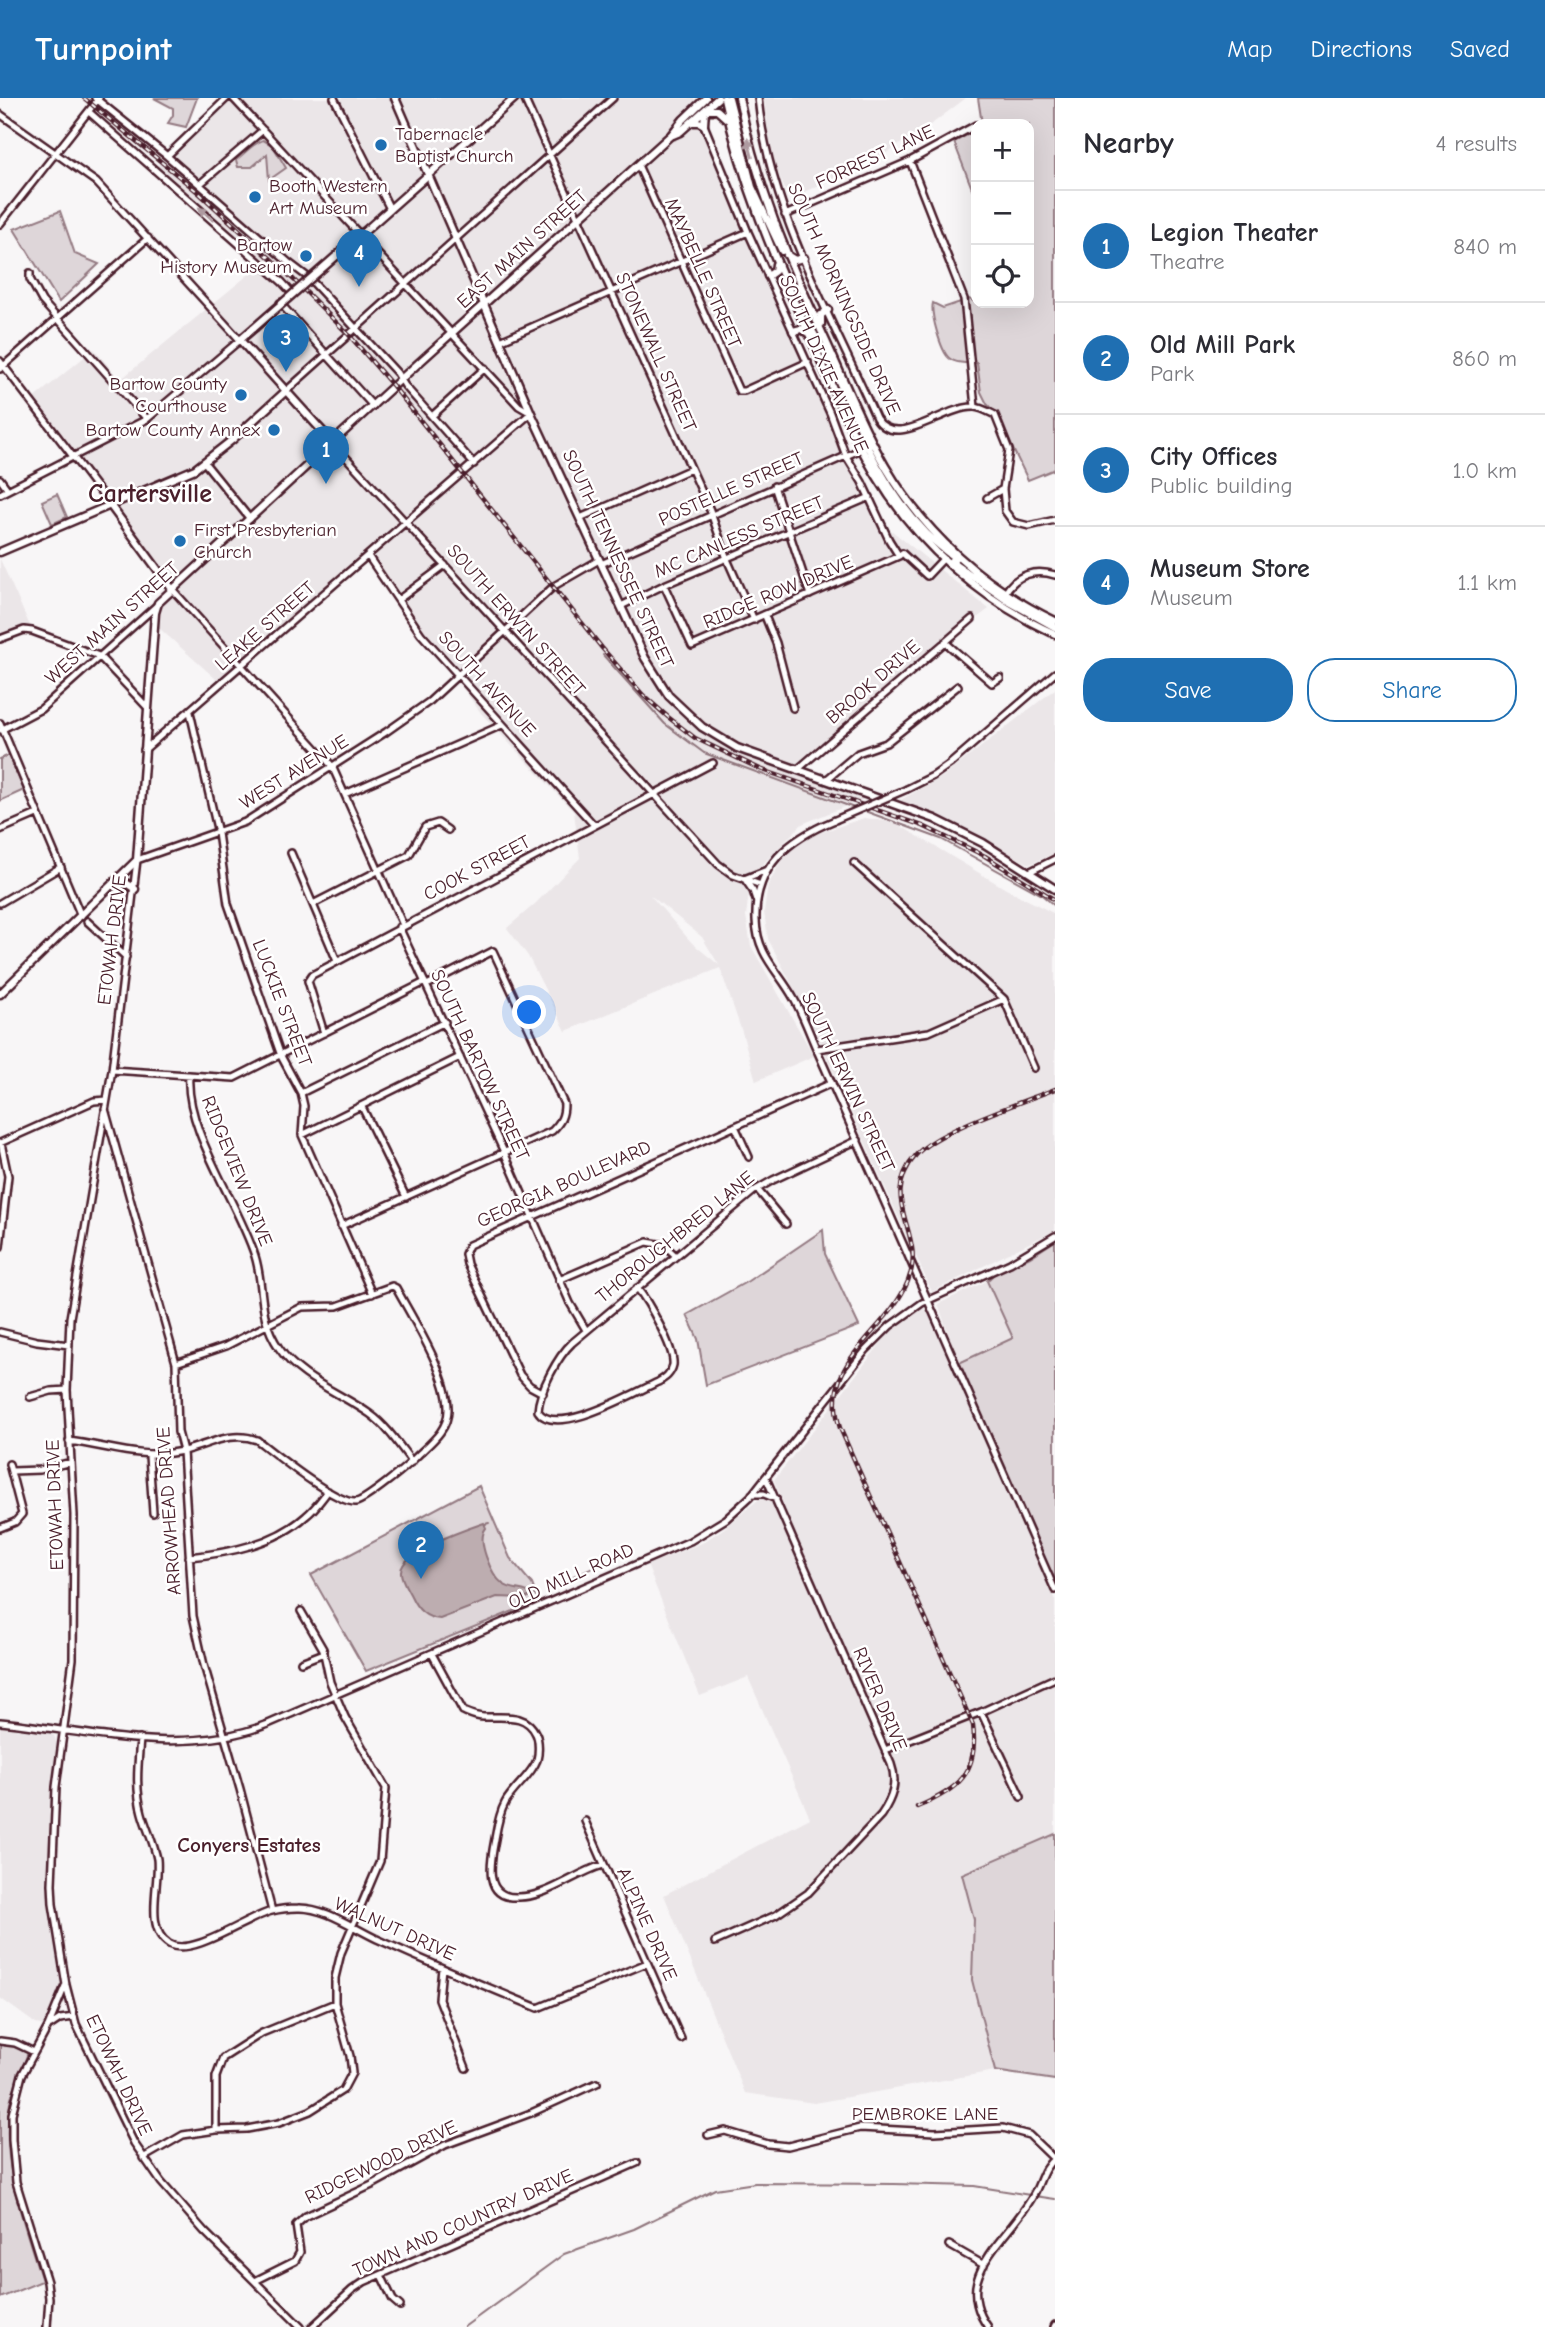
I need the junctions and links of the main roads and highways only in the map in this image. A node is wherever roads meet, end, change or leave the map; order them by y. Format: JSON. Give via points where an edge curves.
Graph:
{"nodes":[{"id":1,"x":395,"y":98,"type":"edge"},
{"id":2,"x":515,"y":98,"type":"edge"},
{"id":3,"x":706,"y":98,"type":"edge"},
{"id":4,"x":718,"y":98,"type":"edge"},
{"id":5,"x":726,"y":98,"type":"edge"},
{"id":6,"x":739,"y":98,"type":"edge"},
{"id":7,"x":699,"y":101,"type":"edge"},
{"id":8,"x":705,"y":110,"type":"junction"},
{"id":9,"x":691,"y":122,"type":"junction"},
{"id":10,"x":729,"y":122,"type":"junction"},
{"id":11,"x":671,"y":135,"type":"junction"},
{"id":12,"x":428,"y":175,"type":"junction"},
{"id":13,"x":787,"y":255,"type":"junction"},
{"id":14,"x":804,"y":258,"type":"road end"},
{"id":15,"x":776,"y":262,"type":"junction"},
{"id":16,"x":791,"y":264,"type":"junction"},
{"id":17,"x":768,"y":276,"type":"road end"},
{"id":18,"x":484,"y":305,"type":"junction"},
{"id":19,"x":828,"y":310,"type":"road end"},
{"id":20,"x":799,"y":313,"type":"junction"},
{"id":21,"x":793,"y":331,"type":"road end"},
{"id":22,"x":808,"y":333,"type":"junction"},
{"id":23,"x":822,"y":333,"type":"junction"},
{"id":24,"x":393,"y":386,"type":"joint"},
{"id":25,"x":286,"y":391,"type":"junction"},
{"id":26,"x":333,"y":443,"type":"junction"},
{"id":27,"x":868,"y":446,"type":"junction"},
{"id":28,"x":110,"y":505,"type":"junction"},
{"id":29,"x":0,"y":552,"type":"edge"},
{"id":30,"x":937,"y":553,"type":"junction"},
{"id":31,"x":172,"y":589,"type":"junction"},
{"id":32,"x":156,"y":606,"type":"joint"},
{"id":33,"x":1055,"y":621,"type":"edge"},
{"id":34,"x":1055,"y":632,"type":"edge"},
{"id":35,"x":137,"y":860,"type":"joint"},
{"id":36,"x":110,"y":886,"type":"junction"},
{"id":37,"x":135,"y":889,"type":"road end"},
{"id":38,"x":1055,"y":889,"type":"edge"},
{"id":39,"x":0,"y":994,"type":"edge"}],
"edges":[{"from":1,"to":12,"type":"main road","name":"SOUTH TENNESSEE STREET"},
{"from":2,"to":12,"type":"main road"},
{"from":3,"to":7,"type":"main road","name":"EAST MAIN STREET"},
{"from":4,"to":8,"type":"main road","name":"EAST MAIN STREET"},
{"from":5,"to":10,"type":"main road"},
{"from":5,"to":16,"type":"main road","via":[[756,197]]},
{"from":13,"to":6,"type":"main road","one_way":true,"via":[[758,178]]},
{"from":7,"to":11,"type":"main road","name":"EAST MAIN STREET"},
{"from":8,"to":9,"type":"main road","name":"EAST MAIN STREET"},
{"from":8,"to":9,"type":"main road","via":[[704,125]]},
{"from":8,"to":10,"type":"main road","via":[[718,110]]},
{"from":9,"to":11,"type":"main road","name":"EAST MAIN STREET"},
{"from":10,"to":15,"type":"main road"},
{"from":11,"to":18,"type":"main road","name":"EAST MAIN STREET"},
{"from":12,"to":18,"type":"main road","name":"SOUTH TENNESSEE STREET"},
{"from":12,"to":25,"type":"main road","bridge":true,"via":[[240,340]]},
{"from":13,"to":14,"type":"main road"},
{"from":13,"to":16,"type":"main road"},
{"from":15,"to":17,"type":"main road","via":[[775,271]]},
{"from":15,"to":20,"type":"main road"},
{"from":16,"to":23,"type":"main road"},
{"from":18,"to":24,"type":"main road","name":"EAST MAIN STREET"},
{"from":18,"to":38,"type":"main road","name":"SOUTH TENNESSEE STREET","via":[[655,676],[687,714],[737,748],[942,822]]},
{"from":19,"to":23,"type":"main road","via":[[820,317]]},
{"from":20,"to":22,"type":"main road"},
{"from":20,"to":27,"type":"main road","via":[[827,356]]},
{"from":21,"to":22,"type":"main road"},
{"from":22,"to":27,"type":"main road"},
{"from":23,"to":27,"type":"main road"},
{"from":24,"to":26,"type":"main road","name":"WEST MAIN STREET"},
{"from":25,"to":26,"type":"main road"},
{"from":25,"to":28,"type":"main road","via":[[204,463]]},
{"from":26,"to":31,"type":"main road","name":"WEST MAIN STREET"},
{"from":27,"to":30,"type":"main road","via":[[887,492]]},
{"from":27,"to":33,"type":"main road","via":[[910,504],[966,563],[1004,593]]},
{"from":28,"to":29,"type":"main road"},
{"from":28,"to":31,"type":"main road"},
{"from":30,"to":34,"type":"main road"},
{"from":30,"to":34,"type":"main road","via":[[1000,604]]},
{"from":31,"to":32,"type":"main road","name":"WEST MAIN STREET"},
{"from":32,"to":35,"type":"main road","name":"ETOWAH DRIVE"},
{"from":35,"to":36,"type":"main road","name":"WEST AVENUE"},
{"from":36,"to":37,"type":"main road","via":[[126,883]]},
{"from":36,"to":39,"type":"main road","name":"WEST AVENUE","via":[[84,918]]}]}
